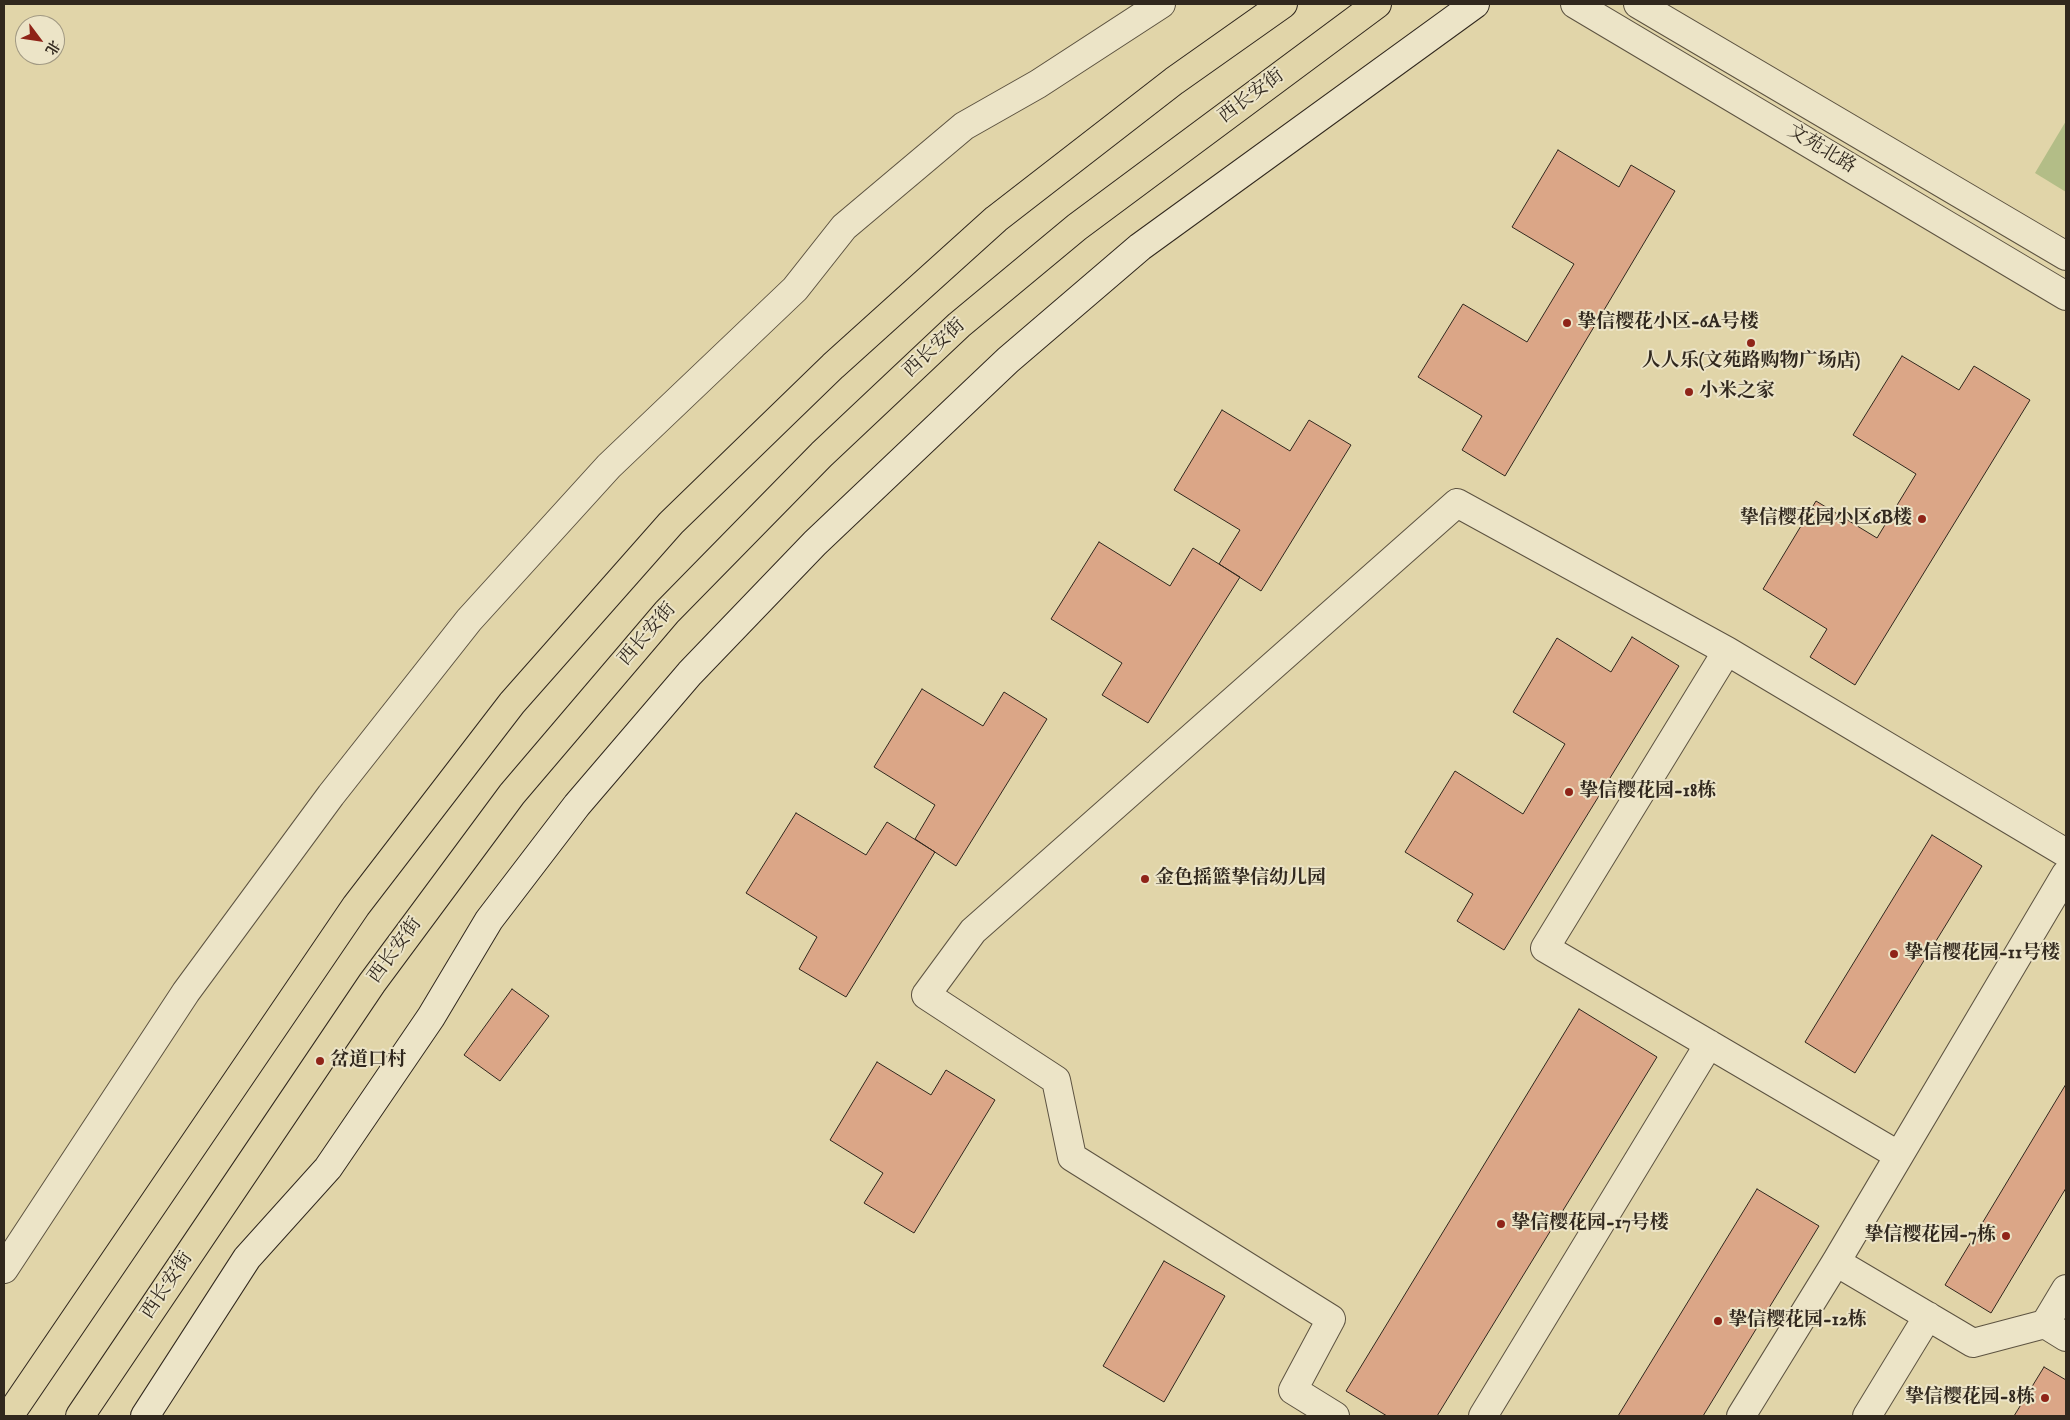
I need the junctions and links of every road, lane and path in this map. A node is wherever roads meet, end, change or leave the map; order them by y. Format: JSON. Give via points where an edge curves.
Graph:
{"nodes":[{"id":1,"x":1160,"y":4,"type":"edge"},
{"id":2,"x":1283,"y":4,"type":"edge"},
{"id":3,"x":1377,"y":4,"type":"edge"},
{"id":4,"x":1475,"y":4,"type":"edge"},
{"id":5,"x":1576,"y":4,"type":"edge"},
{"id":6,"x":1638,"y":4,"type":"edge"},
{"id":7,"x":2066,"y":256,"type":"edge"},
{"id":8,"x":2066,"y":296,"type":"edge"},
{"id":9,"x":1727,"y":651,"type":"junction"},
{"id":10,"x":2066,"y":853,"type":"edge"},
{"id":11,"x":2066,"y":874,"type":"edge"},
{"id":12,"x":1708,"y":1044,"type":"junction"},
{"id":13,"x":1898,"y":1155,"type":"junction"},
{"id":14,"x":1836,"y":1262,"type":"junction"},
{"id":15,"x":4,"y":1269,"type":"edge"},
{"id":16,"x":2066,"y":1289,"type":"edge"},
{"id":17,"x":1928,"y":1316,"type":"junction"},
{"id":18,"x":2056,"y":1330,"type":"edge"},
{"id":19,"x":10,"y":1416,"type":"edge"},
{"id":20,"x":80,"y":1416,"type":"edge"},
{"id":21,"x":145,"y":1416,"type":"edge"},
{"id":22,"x":1335,"y":1416,"type":"edge"},
{"id":23,"x":1483,"y":1416,"type":"edge"},
{"id":24,"x":1741,"y":1416,"type":"edge"},
{"id":25,"x":1867,"y":1416,"type":"edge"}],
"edges":[{"from":1,"to":15,"type":"street","via":[[1038,84],[964,126],[844,227],[795,289],[609,466],[469,620],[331,796],[186,992]]},
{"from":2,"to":19,"type":"main road","via":[[1174,81],[996,219],[833,366],[671,524],[512,703],[356,906]]},
{"from":3,"to":20,"type":"main road","name":"西长安街","via":[[1077,227],[960,325],[822,454],[667,612],[512,794],[372,983]]},
{"from":4,"to":21,"type":"street","via":[[1140,246],[1001,367],[815,543],[690,673],[577,805],[489,920],[431,1017],[334,1160],[247,1258]]},
{"from":5,"to":8,"type":"street","name":"文苑北路"},
{"from":6,"to":7,"type":"street","name":"文苑北路"},
{"from":9,"to":10,"type":"street"},
{"from":9,"to":12,"type":"street","via":[[1545,948]]},
{"from":9,"to":22,"type":"street","via":[[1457,503],[974,931],[926,995],[1056,1080],[1072,1157],[1331,1319],[1293,1390]]},
{"from":11,"to":13,"type":"street"},
{"from":12,"to":13,"type":"street"},
{"from":12,"to":23,"type":"street"},
{"from":13,"to":14,"type":"street"},
{"from":14,"to":17,"type":"street"},
{"from":14,"to":24,"type":"street"},
{"from":16,"to":18,"type":"street"},
{"from":17,"to":18,"type":"street","via":[[1973,1343]]},
{"from":17,"to":25,"type":"street"}]}
